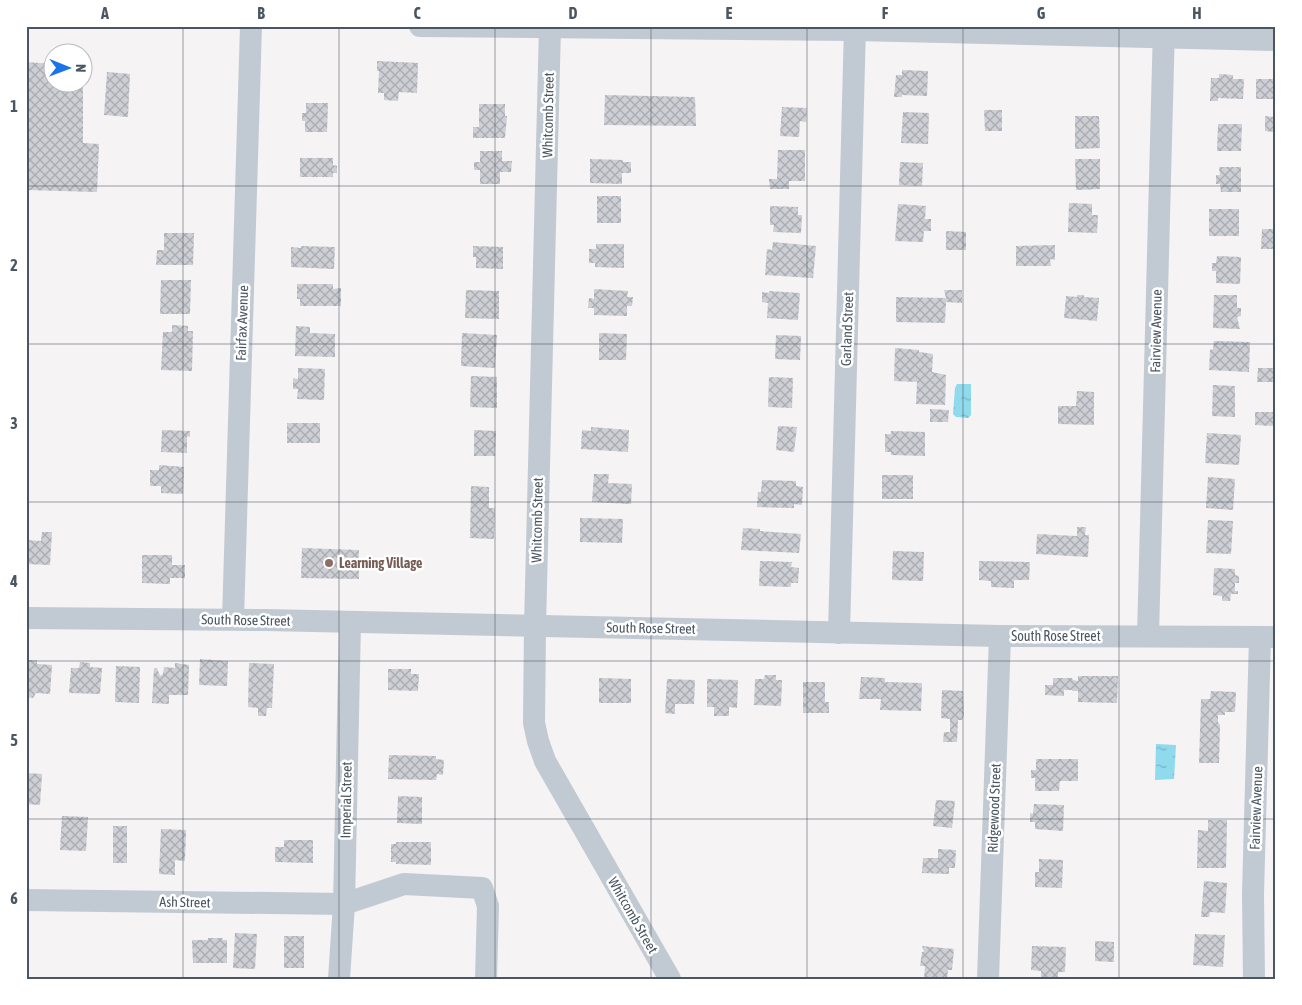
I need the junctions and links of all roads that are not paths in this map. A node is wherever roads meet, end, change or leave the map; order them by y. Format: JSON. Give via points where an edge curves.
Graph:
{"nodes":[{"id":1,"x":251,"y":26,"type":"edge"},
{"id":2,"x":420,"y":26,"type":"edge"},
{"id":3,"x":550,"y":27,"type":"edge"},
{"id":4,"x":855,"y":28,"type":"edge"},
{"id":5,"x":1164,"y":32,"type":"edge"},
{"id":6,"x":1276,"y":40,"type":"edge"},
{"id":7,"x":26,"y":618,"type":"edge"},
{"id":8,"x":233,"y":620,"type":"junction"},
{"id":9,"x":350,"y":622,"type":"junction"},
{"id":10,"x":535,"y":626,"type":"junction"},
{"id":11,"x":839,"y":632,"type":"junction"},
{"id":12,"x":1000,"y":636,"type":"junction"},
{"id":13,"x":1148,"y":636,"type":"junction"},
{"id":14,"x":1268,"y":637,"type":"edge"},
{"id":15,"x":26,"y":900,"type":"edge"},
{"id":16,"x":344,"y":904,"type":"junction"},
{"id":17,"x":339,"y":979,"type":"edge"},
{"id":18,"x":486,"y":979,"type":"edge"},
{"id":19,"x":670,"y":979,"type":"edge"},
{"id":20,"x":988,"y":979,"type":"edge"},
{"id":21,"x":1254,"y":979,"type":"edge"}],
"edges":[{"from":1,"to":8,"type":"street","name":"Fairfax Avenue"},
{"from":2,"to":3,"type":"street"},
{"from":3,"to":4,"type":"street"},
{"from":3,"to":10,"type":"street","name":"Whitcomb Street"},
{"from":4,"to":5,"type":"street"},
{"from":4,"to":11,"type":"street","name":"Garland Street"},
{"from":5,"to":6,"type":"street"},
{"from":5,"to":13,"type":"street","name":"Fairview Avenue"},
{"from":7,"to":8,"type":"street","name":"South Rose Street"},
{"from":8,"to":9,"type":"street","name":"South Rose Street"},
{"from":9,"to":10,"type":"street","name":"South Rose Street"},
{"from":9,"to":16,"type":"street","name":"Imperial Street"},
{"from":10,"to":11,"type":"street","name":"South Rose Street"},
{"from":10,"to":19,"type":"street","name":"Whitcomb Street","via":[[534,723],[538,742]]},
{"from":11,"to":12,"type":"street","name":"South Rose Street"},
{"from":12,"to":13,"type":"street","name":"South Rose Street"},
{"from":12,"to":20,"type":"street","name":"Ridgewood Street"},
{"from":13,"to":14,"type":"street","name":"South Rose Street"},
{"from":14,"to":21,"type":"street","name":"Fairview Avenue","via":[[1253,894]]},
{"from":15,"to":16,"type":"street","name":"Ash Street"},
{"from":16,"to":17,"type":"street","name":"Imperial Street"},
{"from":16,"to":18,"type":"street","name":"Ash Street","via":[[404,884],[482,888],[488,906]]}]}
